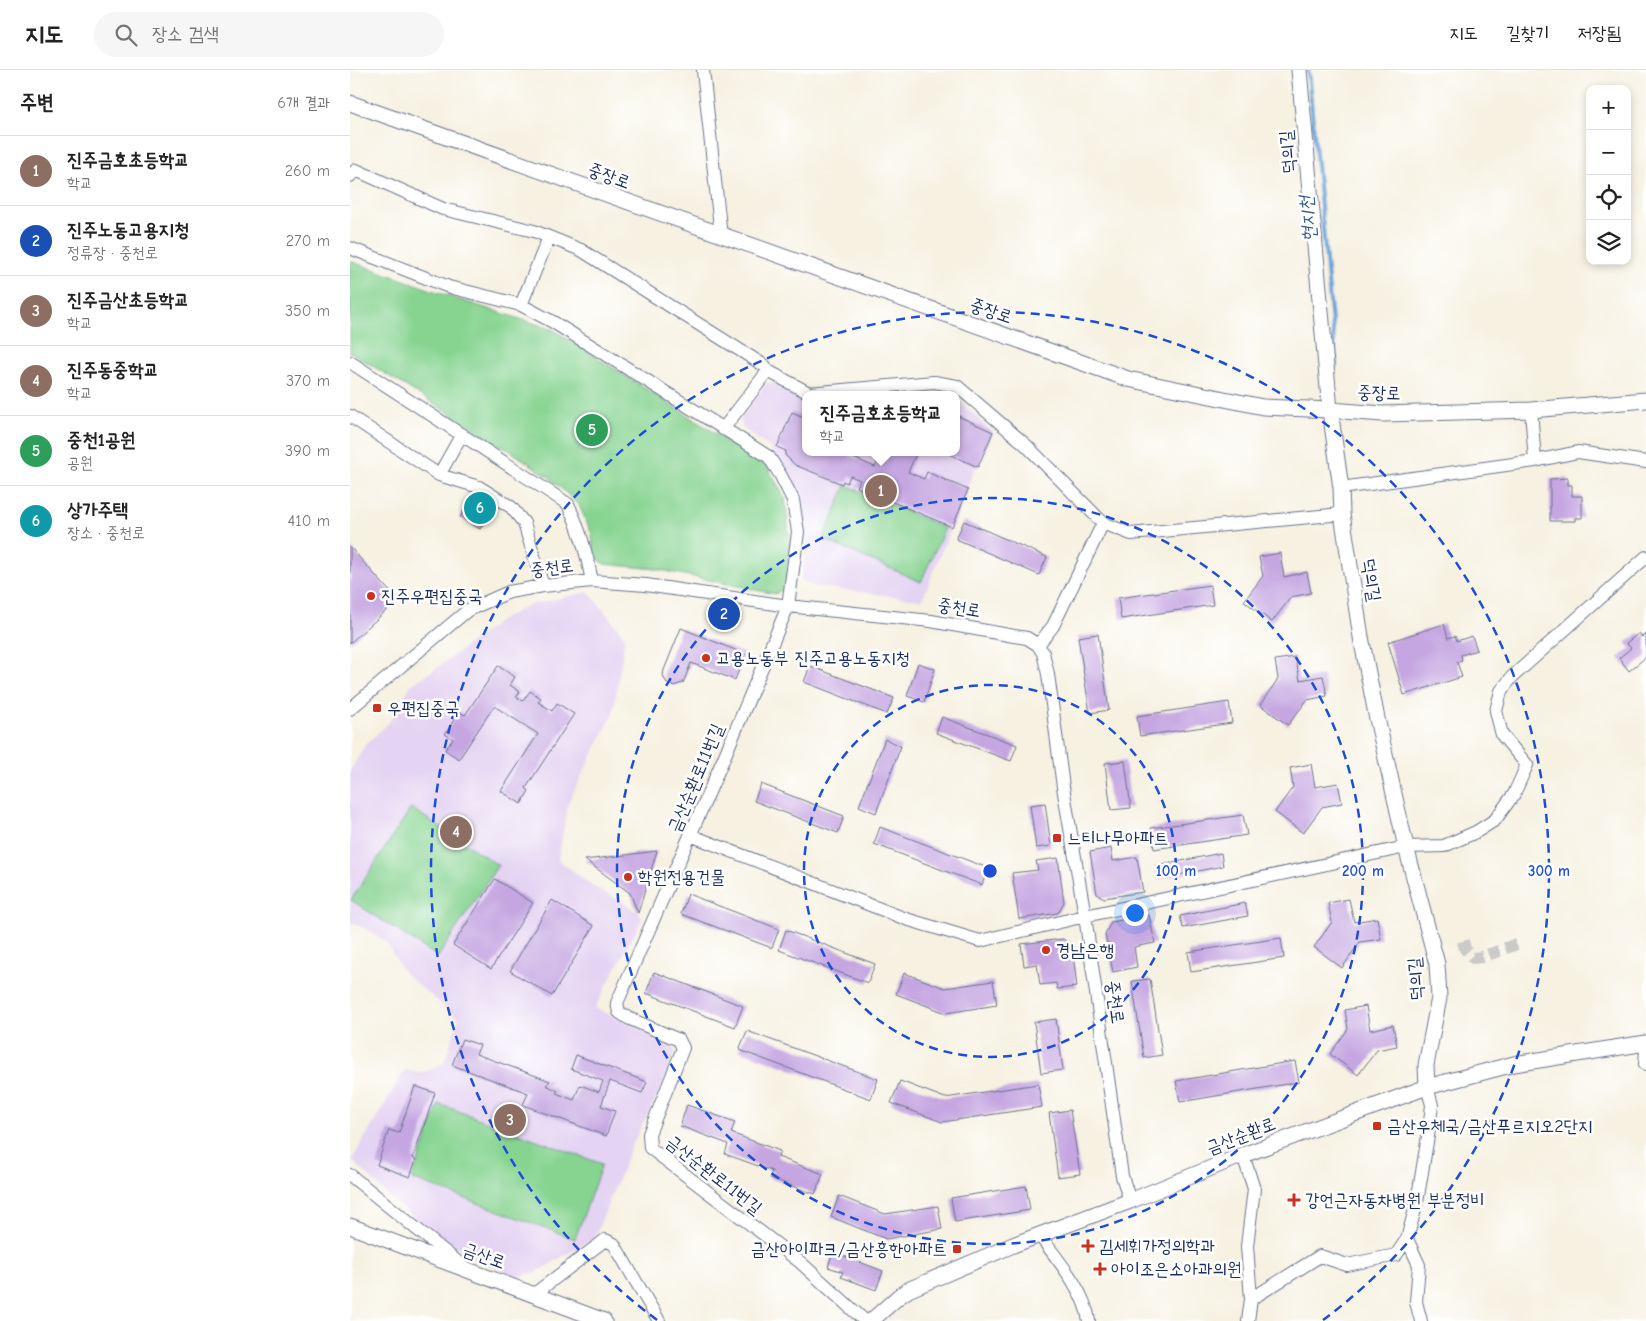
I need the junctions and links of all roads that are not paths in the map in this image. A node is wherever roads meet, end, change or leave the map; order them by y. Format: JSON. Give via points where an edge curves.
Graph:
{"nodes":[{"id":1,"x":703,"y":70,"type":"edge"},
{"id":2,"x":1299,"y":70,"type":"edge"},
{"id":3,"x":350,"y":103,"type":"edge"},
{"id":4,"x":350,"y":176,"type":"edge"},
{"id":5,"x":721,"y":236,"type":"junction"},
{"id":6,"x":549,"y":237,"type":"junction"},
{"id":7,"x":350,"y":248,"type":"edge"},
{"id":8,"x":521,"y":305,"type":"junction"},
{"id":9,"x":350,"y":362,"type":"edge"},
{"id":10,"x":768,"y":371,"type":"junction"},
{"id":11,"x":805,"y":391,"type":"edge"},
{"id":12,"x":832,"y":391,"type":"edge"},
{"id":13,"x":1646,"y":400,"type":"edge"},
{"id":14,"x":1330,"y":410,"type":"junction"},
{"id":15,"x":1531,"y":410,"type":"junction"},
{"id":16,"x":350,"y":416,"type":"edge"},
{"id":17,"x":723,"y":429,"type":"junction"},
{"id":18,"x":462,"y":434,"type":"junction"},
{"id":19,"x":1535,"y":461,"type":"junction"},
{"id":20,"x":1646,"y":462,"type":"edge"},
{"id":21,"x":439,"y":475,"type":"junction"},
{"id":22,"x":1341,"y":488,"type":"junction"},
{"id":23,"x":1342,"y":514,"type":"junction"},
{"id":24,"x":1103,"y":523,"type":"junction"},
{"id":25,"x":1646,"y":557,"type":"edge"},
{"id":26,"x":592,"y":581,"type":"junction"},
{"id":27,"x":543,"y":586,"type":"junction"},
{"id":28,"x":788,"y":606,"type":"junction"},
{"id":29,"x":1038,"y":645,"type":"junction"},
{"id":30,"x":350,"y":709,"type":"edge"},
{"id":31,"x":690,"y":835,"type":"junction"},
{"id":32,"x":1406,"y":846,"type":"junction"},
{"id":33,"x":1085,"y":916,"type":"junction"},
{"id":34,"x":1646,"y":1043,"type":"edge"},
{"id":35,"x":1646,"y":1050,"type":"edge"},
{"id":36,"x":1646,"y":1065,"type":"edge"},
{"id":37,"x":1426,"y":1087,"type":"junction"},
{"id":38,"x":1243,"y":1155,"type":"junction"},
{"id":39,"x":350,"y":1175,"type":"edge"},
{"id":40,"x":1130,"y":1201,"type":"junction"},
{"id":41,"x":350,"y":1226,"type":"edge"},
{"id":42,"x":1040,"y":1236,"type":"junction"},
{"id":43,"x":1407,"y":1239,"type":"junction"},
{"id":44,"x":465,"y":1269,"type":"junction"},
{"id":45,"x":533,"y":1294,"type":"junction"},
{"id":46,"x":1252,"y":1299,"type":"junction"},
{"id":47,"x":604,"y":1321,"type":"edge"},
{"id":48,"x":659,"y":1321,"type":"edge"},
{"id":49,"x":865,"y":1321,"type":"edge"},
{"id":50,"x":871,"y":1321,"type":"edge"},
{"id":51,"x":1090,"y":1321,"type":"edge"},
{"id":52,"x":1248,"y":1321,"type":"edge"},
{"id":53,"x":1421,"y":1321,"type":"edge"}],
"edges":[{"from":1,"to":5,"type":"street"},
{"from":2,"to":14,"type":"street","name":"덕의길"},
{"from":3,"to":5,"type":"street","name":"중장로"},
{"from":4,"to":6,"type":"street","via":[[356,170],[443,209]]},
{"from":5,"to":14,"type":"street","name":"중장로","via":[[1128,380],[1263,408]]},
{"from":6,"to":8,"type":"street"},
{"from":6,"to":10,"type":"street","via":[[581,250],[765,366]]},
{"from":7,"to":8,"type":"street","name":"금산순환로11번길","via":[[449,286]]},
{"from":8,"to":17,"type":"street","name":"금산순환로11번길"},
{"from":9,"to":18,"type":"street"},
{"from":10,"to":11,"type":"street"},
{"from":10,"to":17,"type":"street"},
{"from":12,"to":24,"type":"street","via":[[934,382],[957,386],[1026,445]]},
{"from":13,"to":15,"type":"street","name":"중장로"},
{"from":14,"to":15,"type":"street","name":"중장로","via":[[1383,414]]},
{"from":14,"to":22,"type":"street","name":"덕의길"},
{"from":15,"to":19,"type":"street"},
{"from":16,"to":21,"type":"street"},
{"from":17,"to":28,"type":"street","name":"금산순환로11번길","via":[[769,457],[793,500],[798,532]]},
{"from":18,"to":21,"type":"street"},
{"from":18,"to":26,"type":"street","via":[[568,504],[586,549]]},
{"from":19,"to":20,"type":"street","via":[[1578,452]]},
{"from":19,"to":22,"type":"street"},
{"from":21,"to":27,"type":"street","via":[[480,487],[511,507],[524,523]]},
{"from":22,"to":23,"type":"street","name":"덕의길"},
{"from":23,"to":24,"type":"street","via":[[1131,534]]},
{"from":23,"to":32,"type":"street","name":"덕의길","via":[[1374,705]]},
{"from":24,"to":29,"type":"street","via":[[1053,626]]},
{"from":25,"to":32,"type":"street","via":[[1512,677],[1501,691],[1496,710],[1502,735],[1528,765],[1514,794],[1495,820],[1444,846]]},
{"from":26,"to":27,"type":"street","name":"중천로"},
{"from":26,"to":28,"type":"street","name":"중천로","via":[[646,585]]},
{"from":27,"to":30,"type":"street","name":"중천로","via":[[509,592],[468,610]]},
{"from":28,"to":29,"type":"street","name":"중천로","via":[[931,621],[1027,638]]},
{"from":28,"to":31,"type":"street","name":"금산순환로11번길"},
{"from":29,"to":33,"type":"street","name":"중천로","via":[[1048,674]]},
{"from":31,"to":33,"type":"street","via":[[906,919],[980,942]]},
{"from":31,"to":49,"type":"street","name":"금산순환로11번길","via":[[618,1003],[619,1012],[679,1040],[682,1048],[649,1134],[650,1148],[800,1262]]},
{"from":32,"to":33,"type":"street"},
{"from":32,"to":37,"type":"street","name":"덕의길","via":[[1437,964],[1439,998],[1426,1065]]},
{"from":33,"to":40,"type":"street","name":"중천로","via":[[1122,1176]]},
{"from":34,"to":37,"type":"street","name":"금산순환로","via":[[1514,1064]]},
{"from":35,"to":36,"type":"street"},
{"from":37,"to":38,"type":"street","name":"금산순환로"},
{"from":37,"to":43,"type":"street","via":[[1432,1105],[1417,1202]]},
{"from":38,"to":40,"type":"street","name":"금산순환로"},
{"from":38,"to":46,"type":"street","via":[[1254,1189],[1247,1246]]},
{"from":39,"to":44,"type":"street"},
{"from":40,"to":42,"type":"street","name":"금산순환로"},
{"from":41,"to":44,"type":"street","name":"금산로"},
{"from":42,"to":50,"type":"street","name":"금산순환로","via":[[908,1290]]},
{"from":42,"to":51,"type":"street","via":[[1069,1276],[1088,1310]]},
{"from":43,"to":46,"type":"street","via":[[1396,1256],[1347,1265],[1320,1256]]},
{"from":43,"to":53,"type":"street","via":[[1419,1265],[1416,1302]]},
{"from":44,"to":45,"type":"street","name":"금산로"},
{"from":45,"to":47,"type":"street","name":"금산로"},
{"from":45,"to":48,"type":"street","via":[[605,1240],[614,1244]]},
{"from":46,"to":52,"type":"street"}]}
